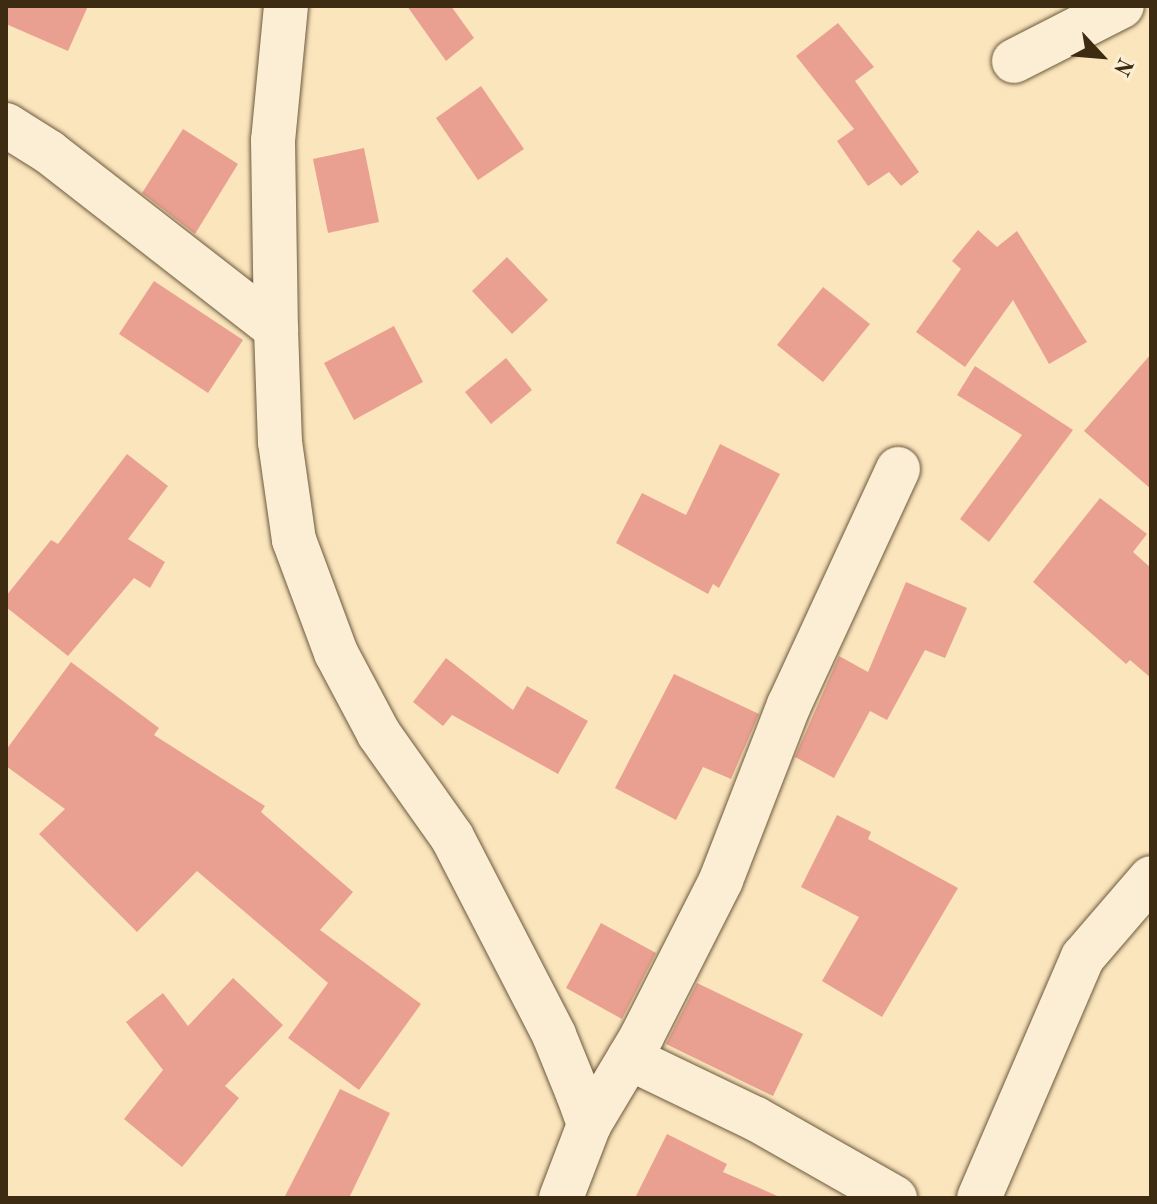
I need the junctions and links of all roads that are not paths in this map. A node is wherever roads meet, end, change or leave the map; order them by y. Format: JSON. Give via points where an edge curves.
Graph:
{"nodes":[{"id":1,"x":286,"y":6,"type":"edge"},
{"id":2,"x":1122,"y":6,"type":"edge"},
{"id":3,"x":1014,"y":61,"type":"dead end"},
{"id":4,"x":6,"y":125,"type":"edge"},
{"id":5,"x":276,"y":329,"type":"junction"},
{"id":6,"x":898,"y":469,"type":"dead end"},
{"id":7,"x":1151,"y":878,"type":"edge"},
{"id":8,"x":629,"y":1058,"type":"junction"},
{"id":9,"x":589,"y":1125,"type":"junction"},
{"id":10,"x":561,"y":1198,"type":"edge"},
{"id":11,"x":895,"y":1198,"type":"edge"},
{"id":12,"x":979,"y":1198,"type":"edge"}],
"edges":[{"from":1,"to":5,"type":"street","via":[[273,140]]},
{"from":2,"to":3,"type":"street"},
{"from":4,"to":5,"type":"street"},
{"from":5,"to":9,"type":"street","via":[[280,442],[294,540],[336,653],[379,734],[452,837],[554,1035]]},
{"from":6,"to":8,"type":"street","via":[[789,705],[721,880]]},
{"from":7,"to":12,"type":"street","via":[[1083,957]]},
{"from":8,"to":9,"type":"street"},
{"from":8,"to":11,"type":"street","via":[[756,1119]]},
{"from":9,"to":10,"type":"street"}]}
